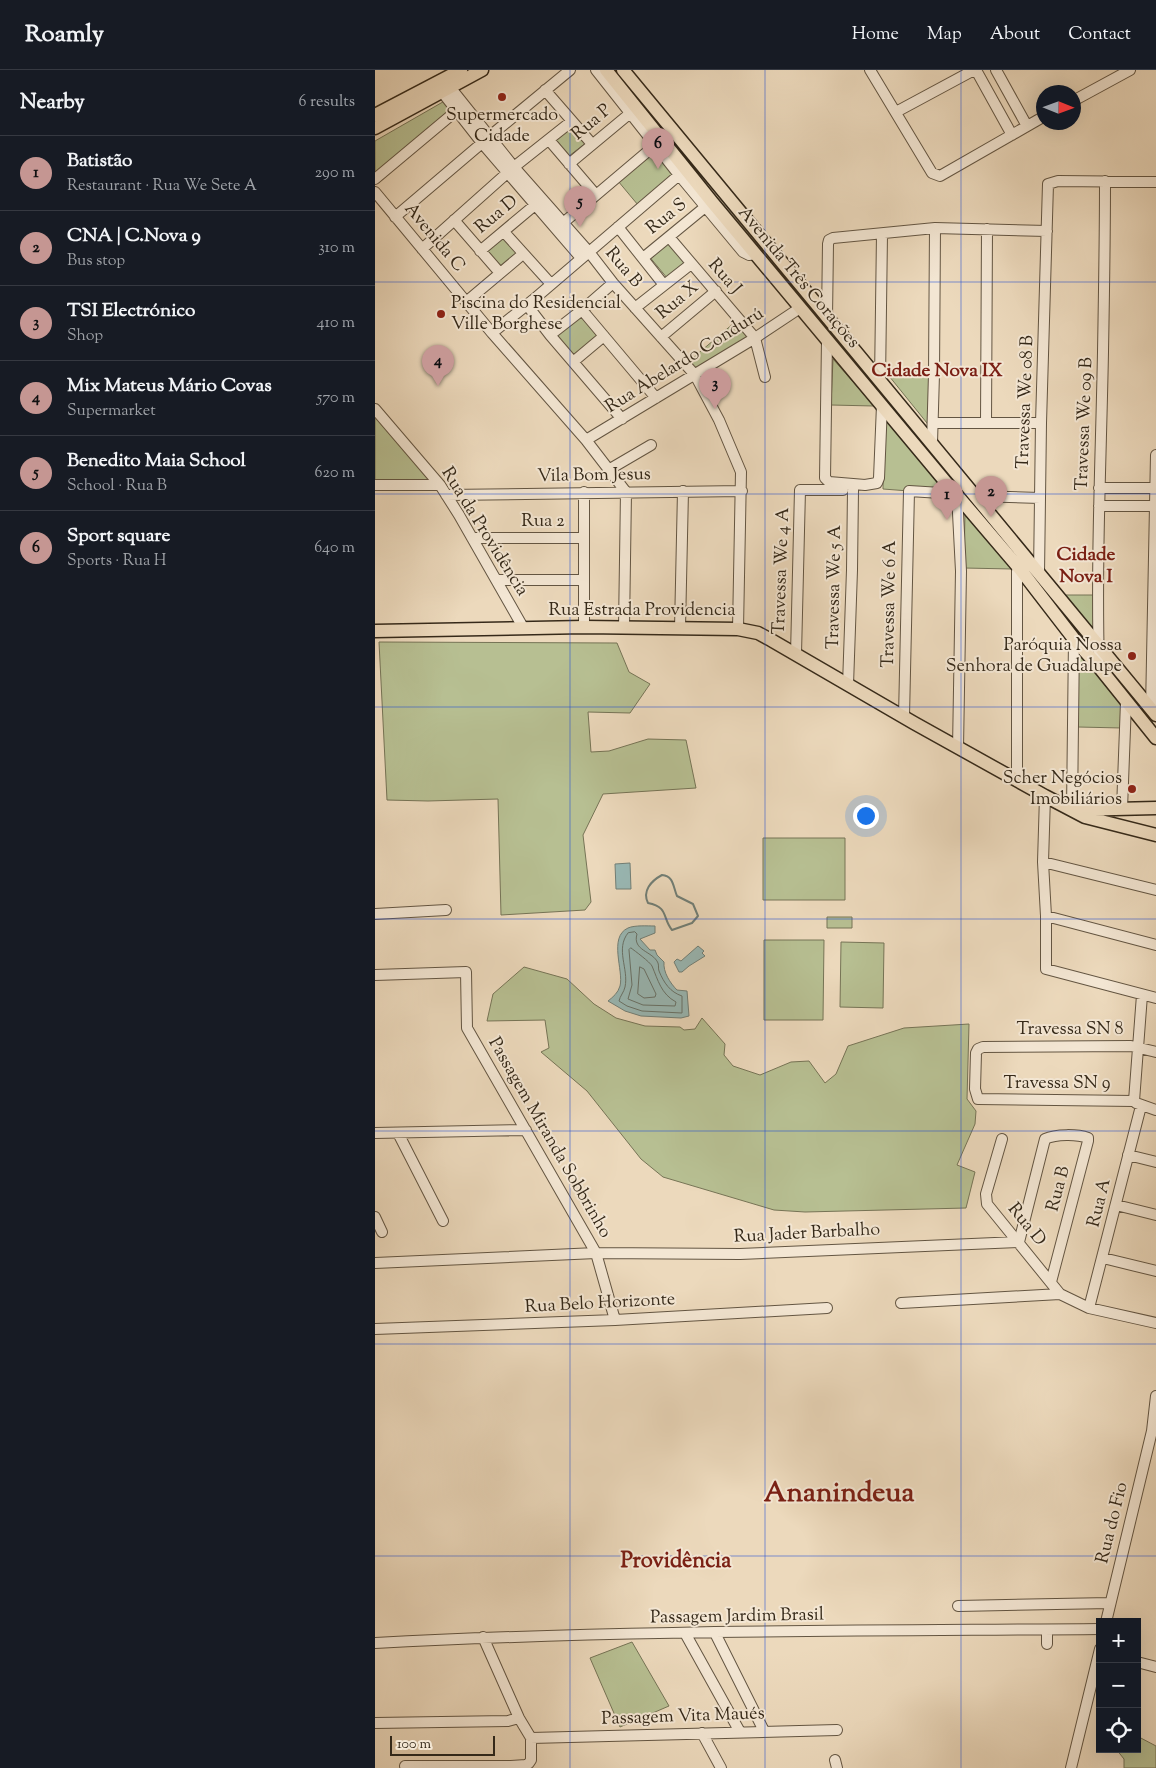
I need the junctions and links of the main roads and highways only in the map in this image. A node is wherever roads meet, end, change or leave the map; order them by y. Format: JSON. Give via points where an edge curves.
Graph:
{"nodes":[{"id":1,"x":461,"y":70,"type":"edge"},
{"id":2,"x":482,"y":70,"type":"edge"},
{"id":3,"x":606,"y":70,"type":"edge"},
{"id":4,"x":623,"y":70,"type":"edge"},
{"id":5,"x":375,"y":115,"type":"edge"},
{"id":6,"x":375,"y":128,"type":"edge"},
{"id":7,"x":766,"y":245,"type":"junction"},
{"id":8,"x":755,"y":254,"type":"junction"},
{"id":9,"x":973,"y":493,"type":"junction"},
{"id":10,"x":957,"y":494,"type":"junction"},
{"id":11,"x":375,"y":631,"type":"edge"},
{"id":12,"x":1154,"y":712,"type":"edge"},
{"id":13,"x":1156,"y":738,"type":"edge"},
{"id":14,"x":1156,"y":808,"type":"edge"},
{"id":15,"x":1072,"y":810,"type":"junction"},
{"id":16,"x":1156,"y":836,"type":"edge"}],
"edges":[{"from":1,"to":5,"type":"main road"},
{"from":2,"to":6,"type":"main road"},
{"from":3,"to":8,"type":"main road","name":"Avenida Três Corações","via":[[682,172]]},
{"from":4,"to":7,"type":"main road","name":"Avenida Três Corações"},
{"from":7,"to":8,"type":"main road"},
{"from":7,"to":9,"type":"main road","name":"Avenida Três Corações"},
{"from":8,"to":10,"type":"main road","name":"Avenida Três Corações"},
{"from":9,"to":10,"type":"main road"},
{"from":9,"to":12,"type":"main road","name":"Avenida Três Corações"},
{"from":10,"to":13,"type":"main road","name":"Avenida Três Corações"},
{"from":11,"to":15,"type":"main road","name":"Rua Estrada Providencia","via":[[624,627],[738,629],[758,634]]},
{"from":14,"to":15,"type":"main road","name":"Rua Estrada Providencia"},
{"from":15,"to":16,"type":"main road","name":"Rua Estrada Providencia","via":[[1102,822]]}]}
